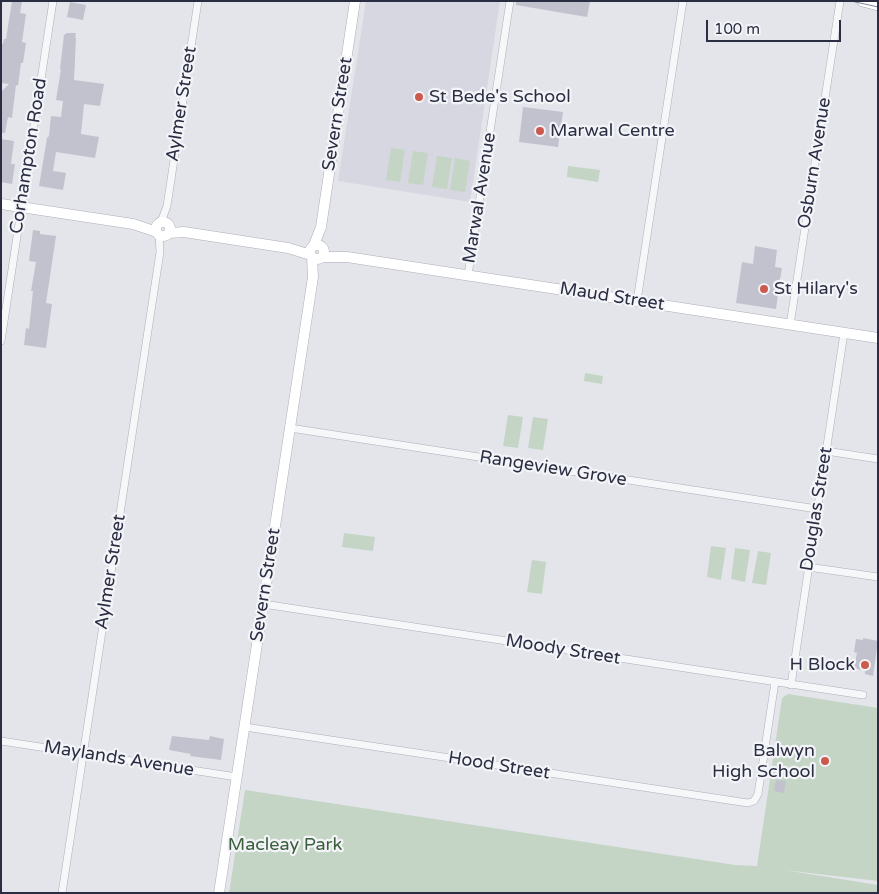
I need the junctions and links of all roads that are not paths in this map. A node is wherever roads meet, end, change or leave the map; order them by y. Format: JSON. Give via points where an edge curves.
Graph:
{"nodes":[{"id":1,"x":53,"y":1,"type":"edge"},
{"id":2,"x":198,"y":1,"type":"edge"},
{"id":3,"x":355,"y":1,"type":"edge"},
{"id":4,"x":510,"y":1,"type":"edge"},
{"id":5,"x":683,"y":1,"type":"edge"},
{"id":6,"x":840,"y":1,"type":"edge"},
{"id":7,"x":863,"y":1,"type":"edge"},
{"id":8,"x":878,"y":5,"type":"edge"},
{"id":9,"x":1,"y":204,"type":"edge"},
{"id":10,"x":22,"y":207,"type":"junction"},
{"id":11,"x":163,"y":229,"type":"junction"},
{"id":12,"x":317,"y":252,"type":"junction"},
{"id":13,"x":468,"y":275,"type":"junction"},
{"id":14,"x":637,"y":301,"type":"junction"},
{"id":15,"x":790,"y":325,"type":"junction"},
{"id":16,"x":844,"y":333,"type":"junction"},
{"id":17,"x":878,"y":338,"type":"edge"},
{"id":18,"x":1,"y":341,"type":"edge"},
{"id":19,"x":290,"y":428,"type":"junction"},
{"id":20,"x":826,"y":451,"type":"junction"},
{"id":21,"x":878,"y":459,"type":"edge"},
{"id":22,"x":817,"y":509,"type":"junction"},
{"id":23,"x":808,"y":567,"type":"junction"},
{"id":24,"x":878,"y":577,"type":"edge"},
{"id":25,"x":263,"y":604,"type":"junction"},
{"id":26,"x":775,"y":682,"type":"junction"},
{"id":27,"x":791,"y":684,"type":"junction"},
{"id":28,"x":863,"y":695,"type":"dead end"},
{"id":29,"x":244,"y":728,"type":"junction"},
{"id":30,"x":1,"y":741,"type":"edge"},
{"id":31,"x":83,"y":753,"type":"junction"},
{"id":32,"x":237,"y":777,"type":"junction"},
{"id":33,"x":62,"y":893,"type":"edge"},
{"id":34,"x":219,"y":893,"type":"edge"}],
"edges":[{"from":1,"to":10,"type":"street","name":"Corhampton Road"},
{"from":2,"to":11,"type":"street","name":"Aylmer Street"},
{"from":3,"to":12,"type":"street","name":"Severn Street"},
{"from":4,"to":13,"type":"street","name":"Marwal Avenue"},
{"from":5,"to":14,"type":"street"},
{"from":6,"to":15,"type":"street","name":"Osburn Avenue"},
{"from":7,"to":8,"type":"main road"},
{"from":9,"to":10,"type":"street","name":"Maud Street"},
{"from":10,"to":11,"type":"street","name":"Maud Street"},
{"from":10,"to":18,"type":"street","name":"Corhampton Road"},
{"from":11,"to":12,"type":"street","name":"Maud Street"},
{"from":11,"to":31,"type":"street","name":"Aylmer Street"},
{"from":12,"to":13,"type":"street","name":"Maud Street"},
{"from":12,"to":19,"type":"street","name":"Severn Street"},
{"from":13,"to":14,"type":"street","name":"Maud Street"},
{"from":14,"to":15,"type":"street","name":"Maud Street"},
{"from":15,"to":16,"type":"street","name":"Maud Street"},
{"from":16,"to":17,"type":"street","name":"Maud Street"},
{"from":16,"to":20,"type":"street","name":"Douglas Street"},
{"from":19,"to":22,"type":"street","name":"Rangeview Grove"},
{"from":19,"to":25,"type":"street","name":"Severn Street"},
{"from":20,"to":21,"type":"street"},
{"from":20,"to":22,"type":"street","name":"Douglas Street"},
{"from":22,"to":23,"type":"street","name":"Douglas Street"},
{"from":23,"to":24,"type":"street"},
{"from":23,"to":27,"type":"street","name":"Douglas Street"},
{"from":25,"to":26,"type":"street","name":"Moody Street"},
{"from":25,"to":29,"type":"street","name":"Severn Street"},
{"from":26,"to":27,"type":"street","name":"Moody Street"},
{"from":26,"to":29,"type":"street","name":"Hood Street","via":[[758,794],[754,801],[744,803]]},
{"from":27,"to":28,"type":"street","name":"Moody Street"},
{"from":29,"to":32,"type":"street","name":"Severn Street"},
{"from":30,"to":31,"type":"street","name":"Maylands Avenue"},
{"from":31,"to":32,"type":"street","name":"Maylands Avenue"},
{"from":31,"to":33,"type":"street","name":"Aylmer Street"},
{"from":32,"to":34,"type":"street","name":"Severn Street"}]}
